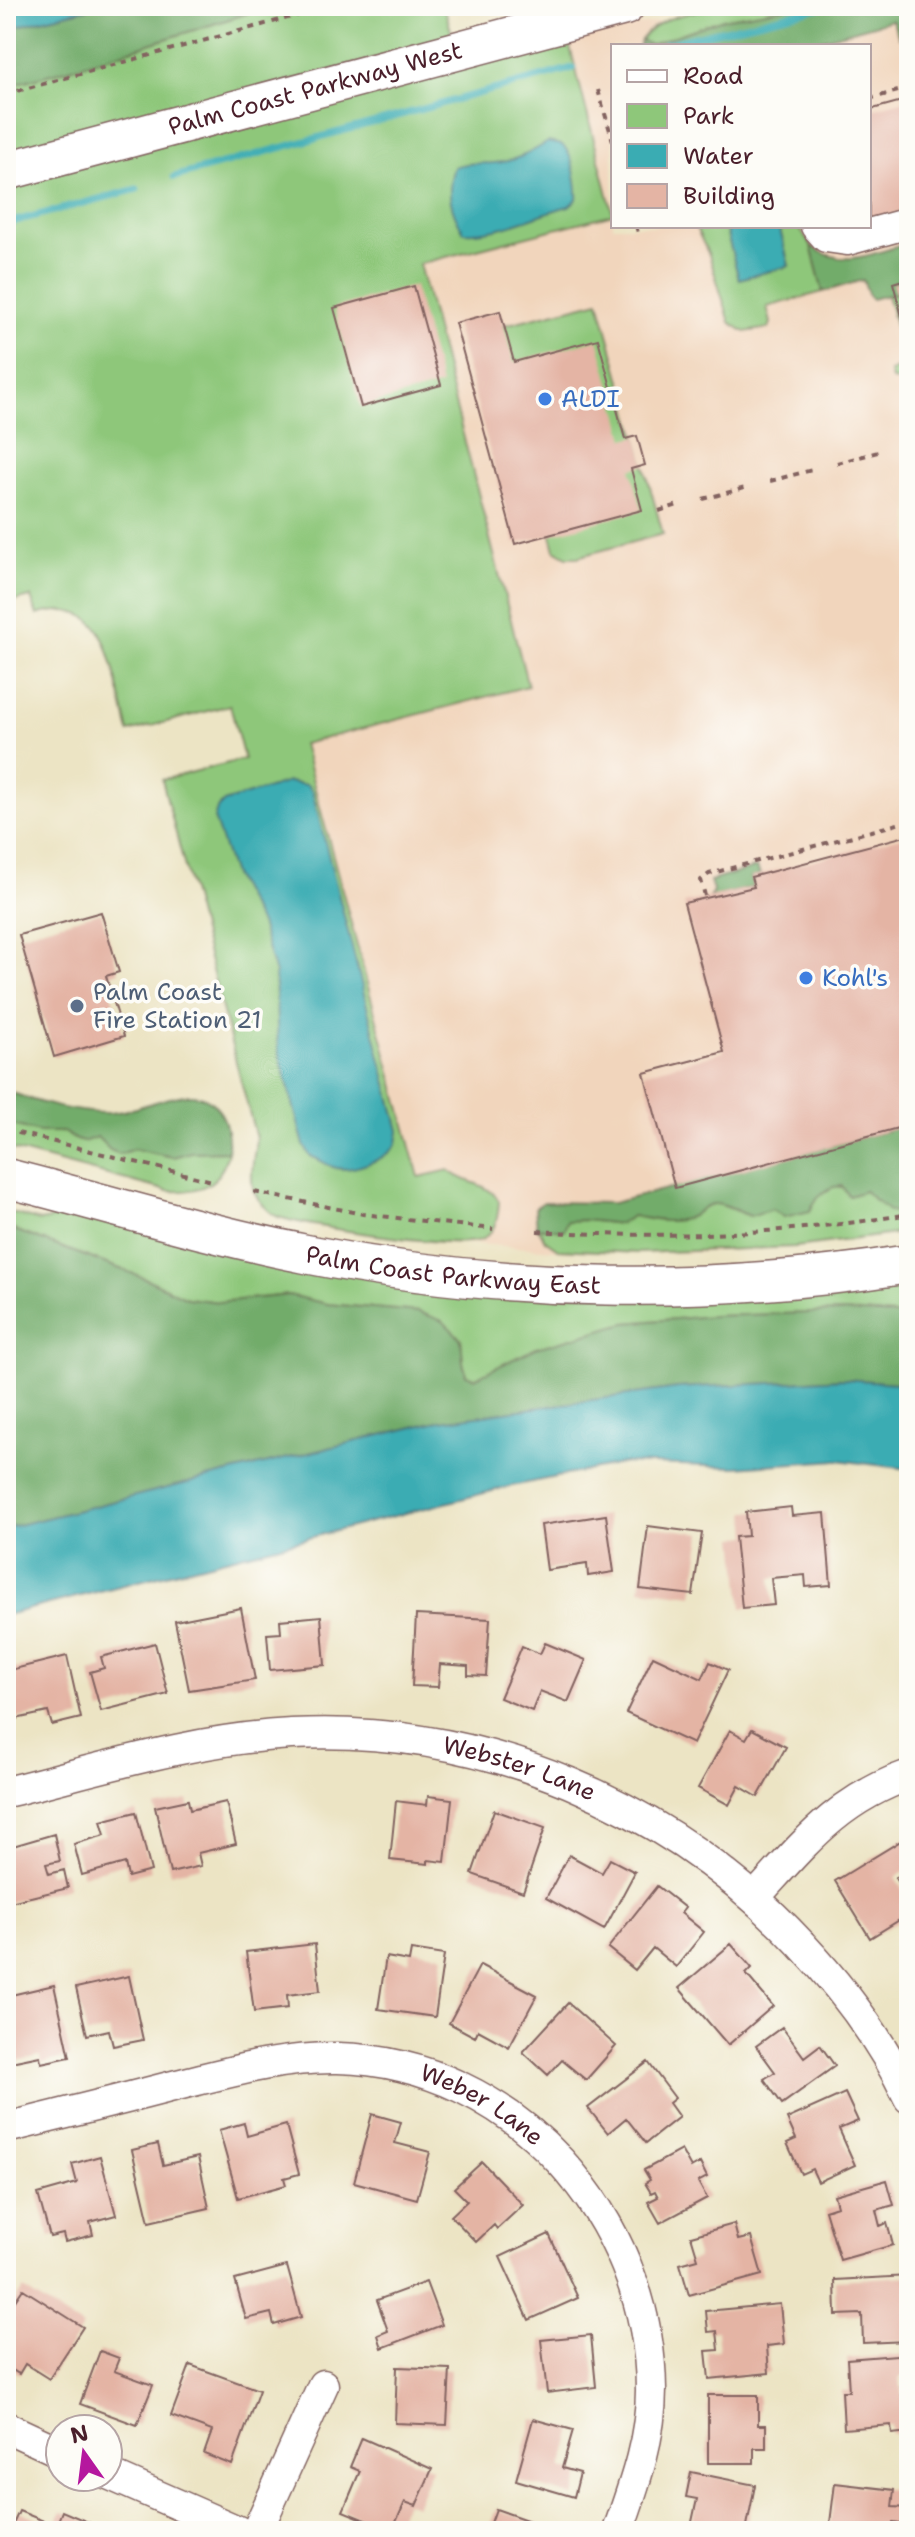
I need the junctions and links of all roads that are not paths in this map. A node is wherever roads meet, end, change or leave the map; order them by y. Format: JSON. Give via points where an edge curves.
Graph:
{"nodes":[{"id":1,"x":625,"y":6,"type":"edge"},
{"id":2,"x":6,"y":171,"type":"edge"},
{"id":3,"x":909,"y":223,"type":"edge"},
{"id":4,"x":818,"y":228,"type":"edge"},
{"id":5,"x":6,"y":1178,"type":"edge"},
{"id":6,"x":909,"y":1264,"type":"edge"},
{"id":7,"x":909,"y":1775,"type":"edge"},
{"id":8,"x":6,"y":1792,"type":"edge"},
{"id":9,"x":754,"y":1898,"type":"junction"},
{"id":10,"x":909,"y":2098,"type":"edge"},
{"id":11,"x":6,"y":2128,"type":"edge"},
{"id":12,"x":323,"y":2385,"type":"dead end"},
{"id":13,"x":6,"y":2427,"type":"edge"},
{"id":14,"x":44,"y":2445,"type":"edge"},
{"id":15,"x":124,"y":2481,"type":"edge"},
{"id":16,"x":238,"y":2531,"type":"edge"},
{"id":17,"x":257,"y":2531,"type":"edge"},
{"id":18,"x":618,"y":2531,"type":"edge"}],
"edges":[{"from":1,"to":2,"type":"main road","name":"Palm Coast Parkway West"},
{"from":3,"to":4,"type":"street","via":[[847,240],[826,237]]},
{"from":5,"to":6,"type":"main road","name":"Palm Coast Parkway East","via":[[270,1246],[475,1277],[692,1284]]},
{"from":7,"to":9,"type":"street","via":[[829,1818]]},
{"from":8,"to":9,"type":"street","name":"Webster Lane","via":[[220,1742],[289,1734],[388,1737],[487,1755],[585,1788],[675,1837]]},
{"from":9,"to":10,"type":"street","name":"Webster Lane","via":[[844,1994]]},
{"from":11,"to":18,"type":"street","name":"Weber Lane","via":[[245,2069],[335,2058],[417,2071],[470,2093],[515,2120],[554,2153],[602,2214],[627,2264],[643,2315],[650,2418]]},
{"from":12,"to":17,"type":"street"},
{"from":13,"to":14,"type":"street"},
{"from":15,"to":16,"type":"street"}]}
